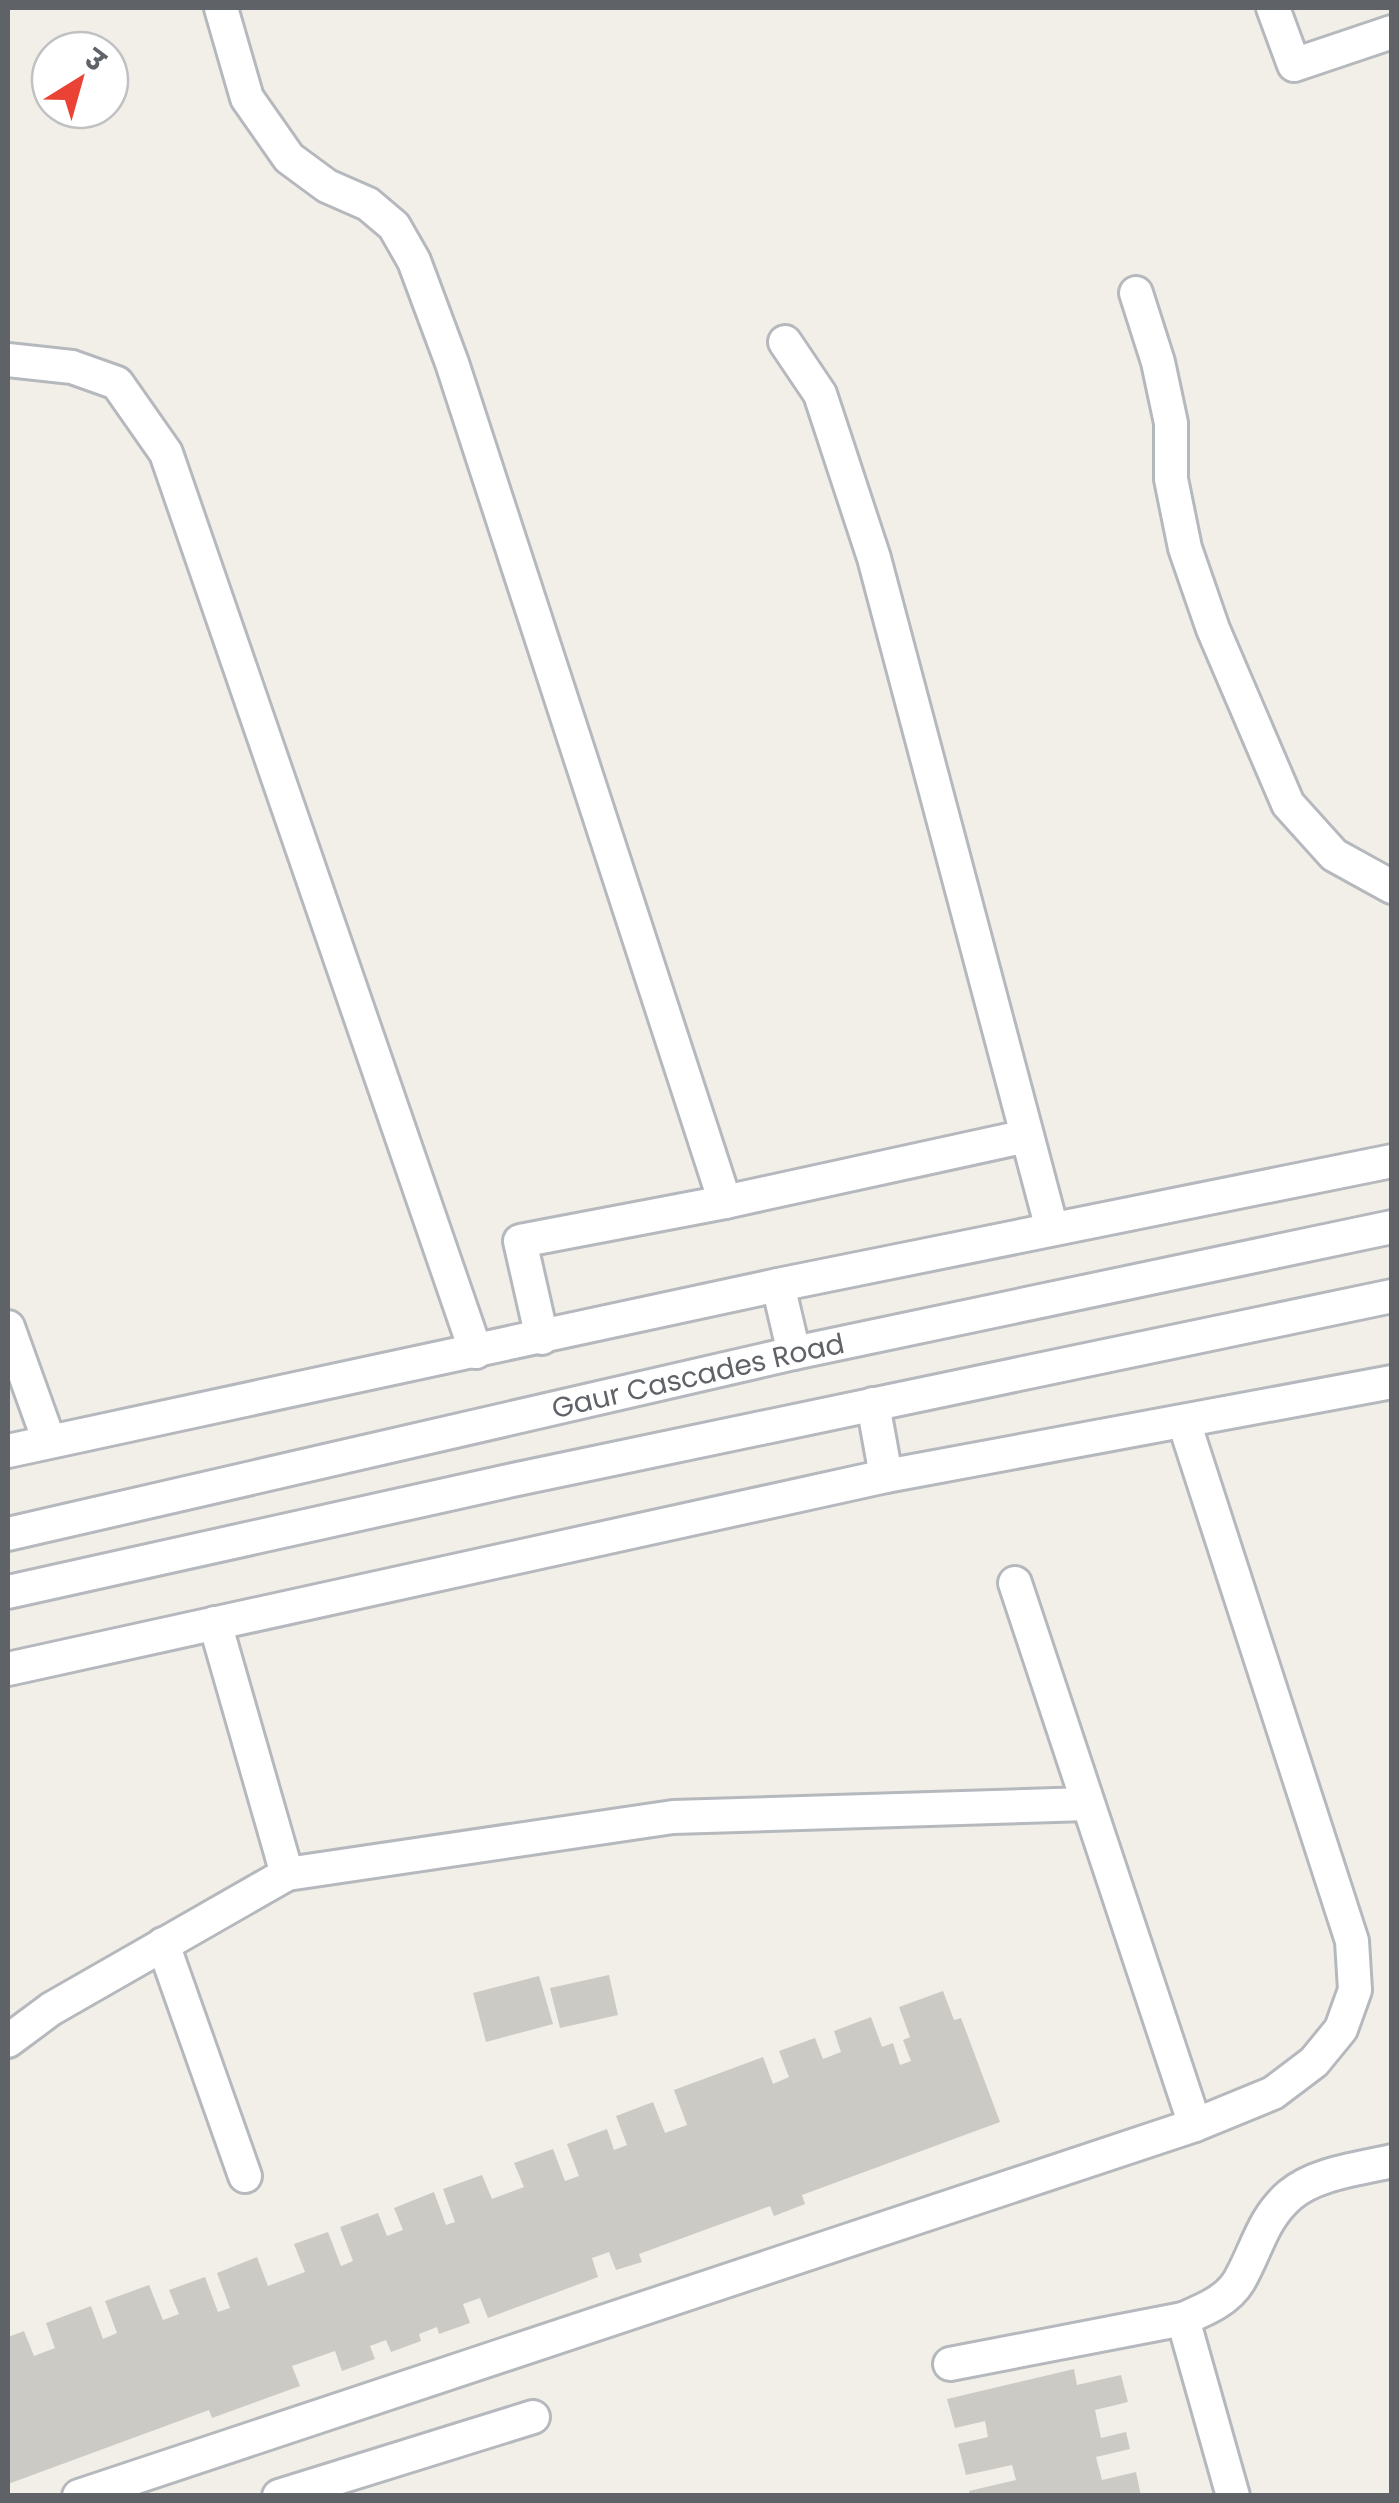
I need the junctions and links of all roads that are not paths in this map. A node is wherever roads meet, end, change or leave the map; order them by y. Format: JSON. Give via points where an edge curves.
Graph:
{"nodes":[{"id":1,"x":221,"y":8,"type":"edge"},
{"id":2,"x":1273,"y":8,"type":"edge"},
{"id":3,"x":1392,"y":32,"type":"edge"},
{"id":4,"x":1136,"y":293,"type":"dead end"},
{"id":5,"x":786,"y":342,"type":"dead end"},
{"id":6,"x":8,"y":360,"type":"edge"},
{"id":7,"x":1392,"y":887,"type":"edge"},
{"id":8,"x":1027,"y":1136,"type":"junction"},
{"id":9,"x":1392,"y":1161,"type":"edge"},
{"id":10,"x":725,"y":1202,"type":"junction"},
{"id":11,"x":1392,"y":1227,"type":"edge"},
{"id":12,"x":1052,"y":1229,"type":"junction"},
{"id":13,"x":778,"y":1285,"type":"junction"},
{"id":14,"x":1392,"y":1296,"type":"edge"},
{"id":15,"x":9,"y":1335,"type":"edge"},
{"id":16,"x":542,"y":1338,"type":"junction"},
{"id":17,"x":476,"y":1352,"type":"junction"},
{"id":18,"x":794,"y":1353,"type":"junction"},
{"id":19,"x":1392,"y":1382,"type":"edge"},
{"id":20,"x":873,"y":1404,"type":"junction"},
{"id":21,"x":1184,"y":1422,"type":"junction"},
{"id":22,"x":49,"y":1441,"type":"junction"},
{"id":23,"x":8,"y":1451,"type":"edge"},
{"id":24,"x":886,"y":1476,"type":"junction"},
{"id":25,"x":8,"y":1534,"type":"edge"},
{"id":26,"x":1015,"y":1584,"type":"dead end"},
{"id":27,"x":8,"y":1592,"type":"edge"},
{"id":28,"x":215,"y":1623,"type":"junction"},
{"id":29,"x":8,"y":1669,"type":"edge"},
{"id":30,"x":1087,"y":1804,"type":"junction"},
{"id":31,"x":287,"y":1874,"type":"junction"},
{"id":32,"x":163,"y":1944,"type":"junction"},
{"id":33,"x":8,"y":2041,"type":"edge"},
{"id":34,"x":1194,"y":2125,"type":"junction"},
{"id":35,"x":1392,"y":2161,"type":"edge"},
{"id":36,"x":245,"y":2176,"type":"dead end"},
{"id":37,"x":1183,"y":2319,"type":"junction"},
{"id":38,"x":950,"y":2364,"type":"dead end"},
{"id":39,"x":532,"y":2417,"type":"dead end"},
{"id":40,"x":79,"y":2496,"type":"edge"},
{"id":41,"x":280,"y":2496,"type":"edge"},
{"id":42,"x":1233,"y":2496,"type":"edge"}],
"edges":[{"from":1,"to":10,"type":"street","via":[[246,98],[289,158],[327,186],[368,204],[394,226],[414,261]]},
{"from":2,"to":3,"type":"street","via":[[1294,65]]},
{"from":4,"to":7,"type":"street","via":[[1171,423],[1171,479],[1184,548],[1288,804],[1334,855]]},
{"from":5,"to":8,"type":"street","via":[[820,394],[874,558]]},
{"from":6,"to":17,"type":"street","via":[[72,367],[117,383],[166,453]]},
{"from":8,"to":10,"type":"street"},
{"from":8,"to":12,"type":"street"},
{"from":9,"to":12,"type":"street"},
{"from":10,"to":16,"type":"street","via":[[520,1240]]},
{"from":11,"to":18,"type":"street","name":"Gaur Cascades Road"},
{"from":12,"to":13,"type":"street"},
{"from":13,"to":16,"type":"street"},
{"from":13,"to":18,"type":"street"},
{"from":14,"to":20,"type":"street"},
{"from":15,"to":22,"type":"street"},
{"from":16,"to":17,"type":"street"},
{"from":17,"to":22,"type":"street"},
{"from":18,"to":25,"type":"street","name":"Gaur Cascades Road"},
{"from":19,"to":21,"type":"street"},
{"from":20,"to":24,"type":"street"},
{"from":20,"to":27,"type":"street"},
{"from":21,"to":24,"type":"street"},
{"from":21,"to":34,"type":"street","via":[[1352,1941],[1356,1990],[1341,2029],[1314,2062],[1274,2093]]},
{"from":22,"to":23,"type":"street"},
{"from":24,"to":28,"type":"street"},
{"from":26,"to":30,"type":"street"},
{"from":28,"to":29,"type":"street"},
{"from":28,"to":31,"type":"street"},
{"from":30,"to":31,"type":"street","via":[[673,1817]]},
{"from":30,"to":34,"type":"street"},
{"from":31,"to":32,"type":"street"},
{"from":32,"to":33,"type":"street","via":[[51,2008]]},
{"from":32,"to":36,"type":"street"},
{"from":34,"to":40,"type":"street"},
{"from":35,"to":37,"type":"street","via":[[1292,2192],[1267,2218],[1238,2284],[1216,2305]]},
{"from":37,"to":38,"type":"street"},
{"from":37,"to":42,"type":"street"},
{"from":39,"to":41,"type":"street"}]}
